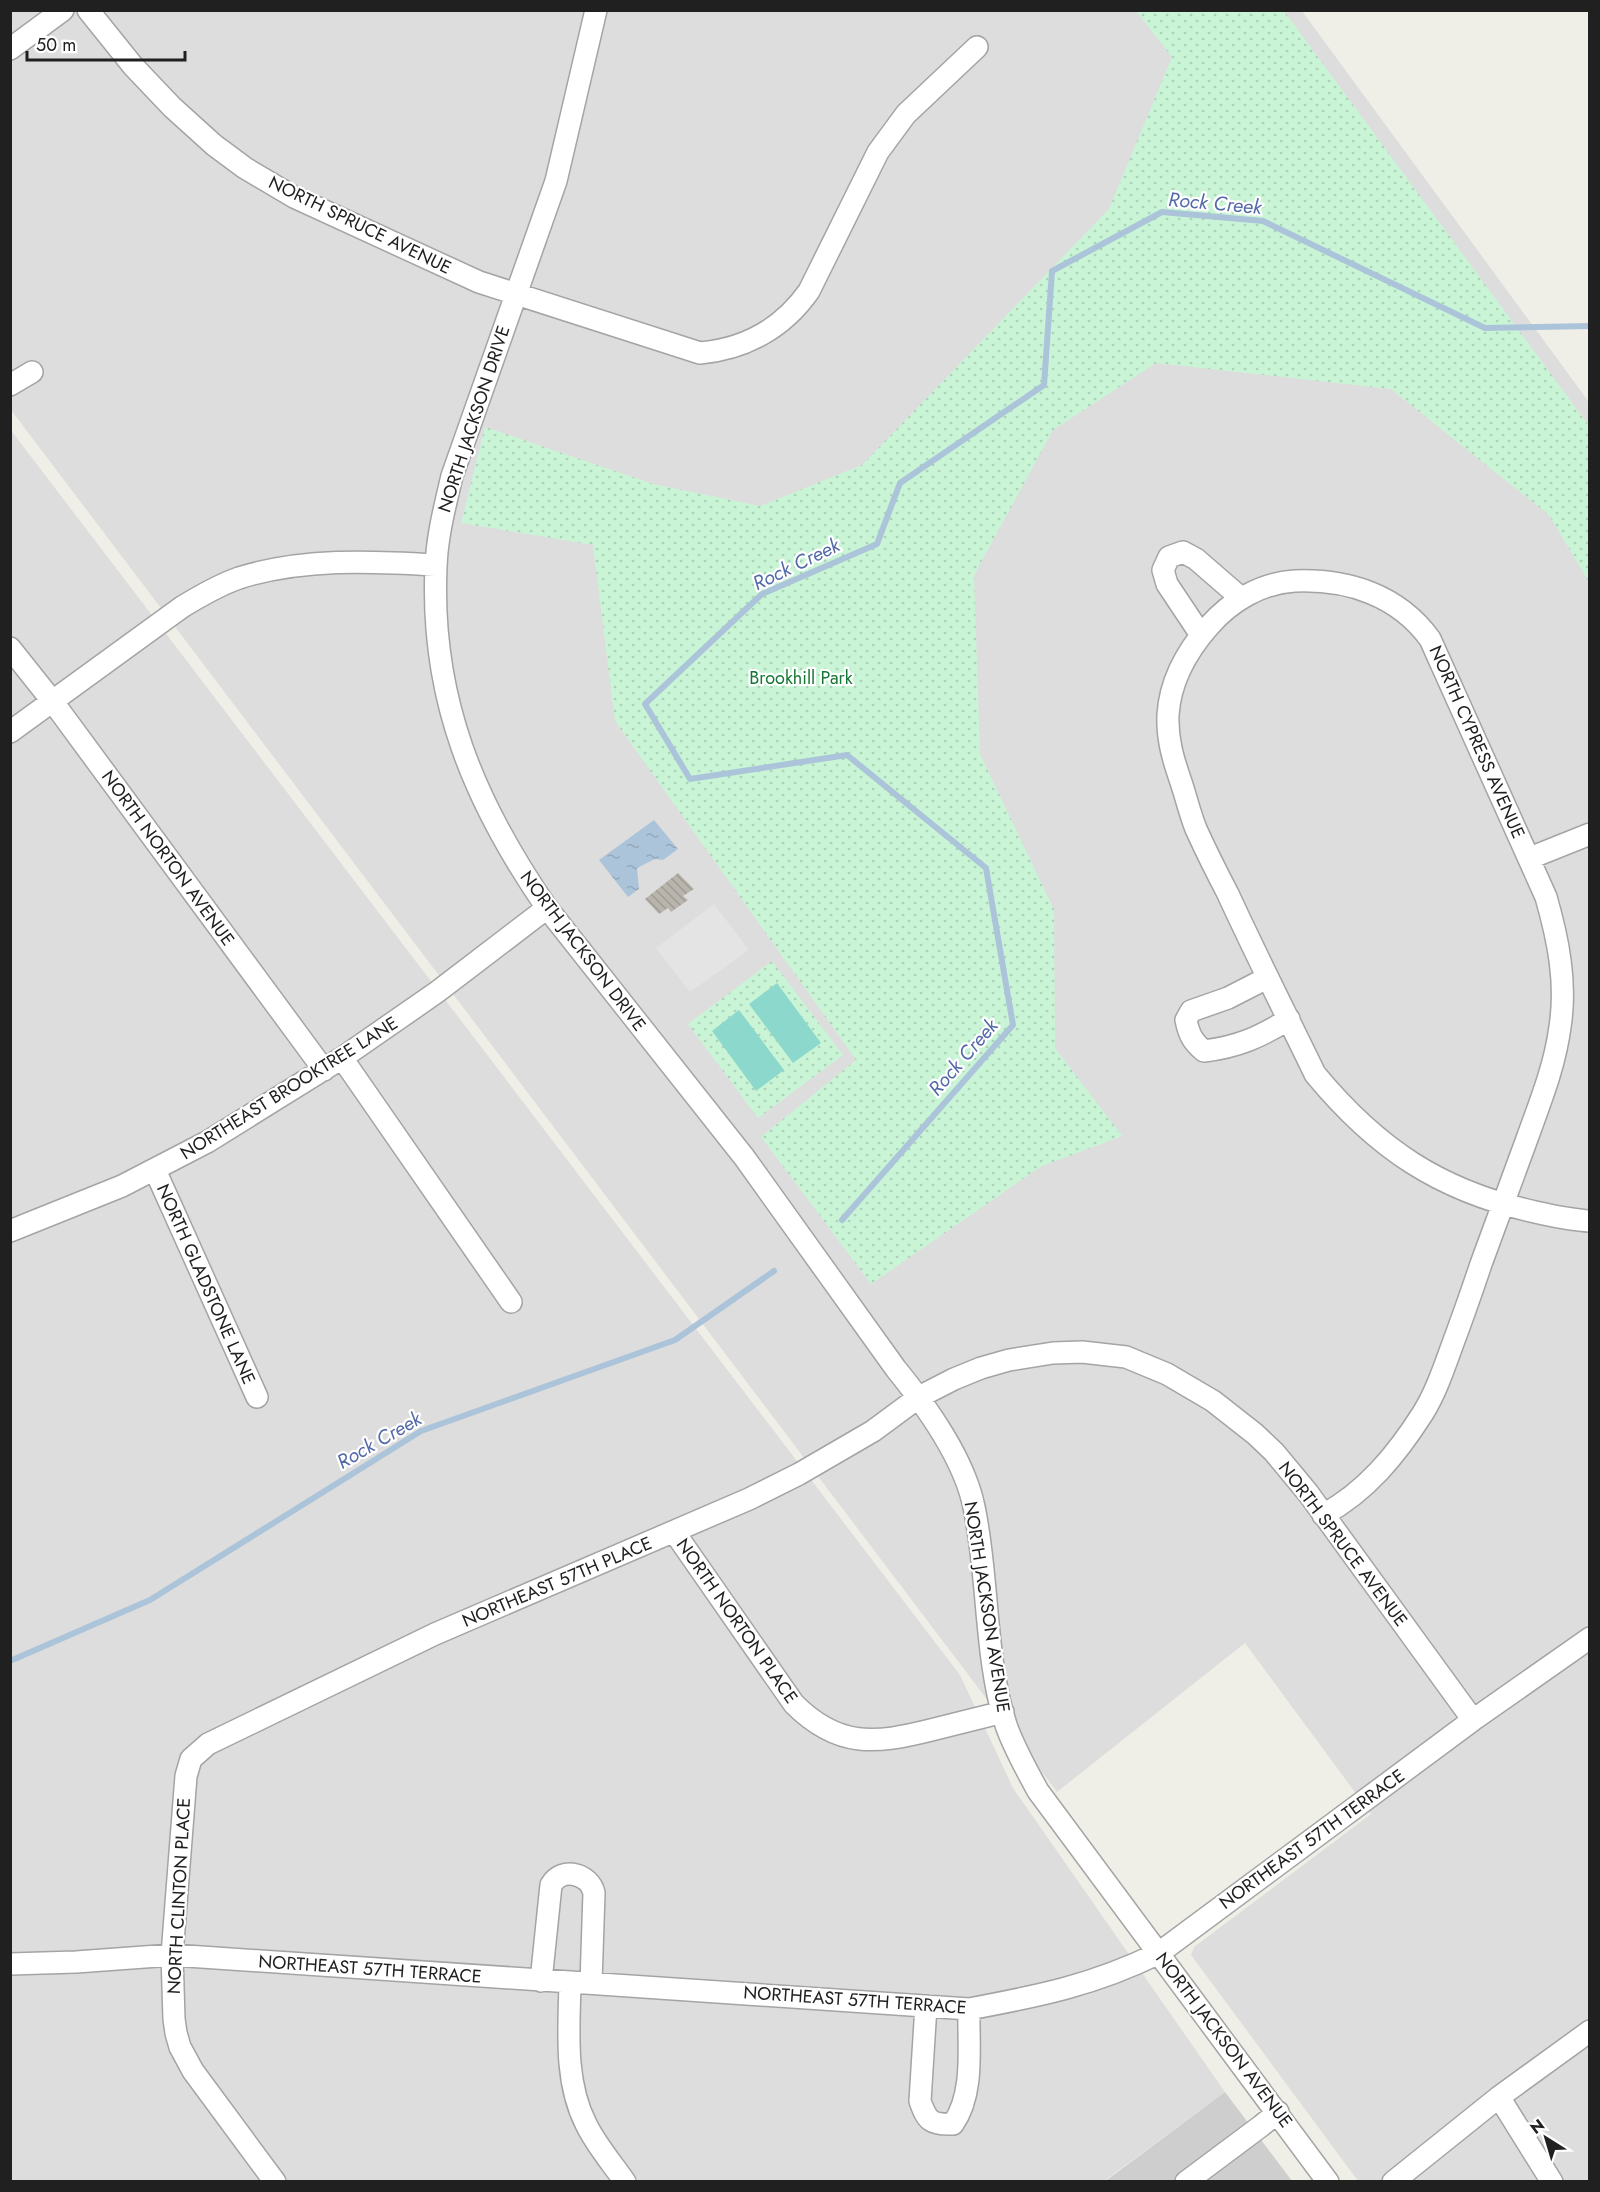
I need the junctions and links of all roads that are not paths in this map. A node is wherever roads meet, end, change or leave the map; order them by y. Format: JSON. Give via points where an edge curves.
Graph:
{"nodes":[{"id":1,"x":63,"y":10,"type":"edge"},
{"id":2,"x":88,"y":10,"type":"edge"},
{"id":3,"x":596,"y":10,"type":"edge"},
{"id":4,"x":977,"y":47,"type":"dead end"},
{"id":5,"x":10,"y":49,"type":"edge"},
{"id":6,"x":516,"y":294,"type":"junction"},
{"id":7,"x":32,"y":372,"type":"dead end"},
{"id":8,"x":10,"y":385,"type":"edge"},
{"id":9,"x":436,"y":565,"type":"junction"},
{"id":10,"x":1241,"y":598,"type":"junction"},
{"id":11,"x":1201,"y":635,"type":"junction"},
{"id":12,"x":10,"y":648,"type":"edge"},
{"id":13,"x":53,"y":702,"type":"junction"},
{"id":14,"x":10,"y":732,"type":"edge"},
{"id":15,"x":1590,"y":834,"type":"edge"},
{"id":16,"x":1530,"y":858,"type":"junction"},
{"id":17,"x":547,"y":908,"type":"junction"},
{"id":18,"x":1267,"y":978,"type":"junction"},
{"id":19,"x":1289,"y":1019,"type":"junction"},
{"id":20,"x":342,"y":1058,"type":"junction"},
{"id":21,"x":324,"y":1070,"type":"junction"},
{"id":22,"x":155,"y":1170,"type":"junction"},
{"id":23,"x":1503,"y":1204,"type":"junction"},
{"id":24,"x":1590,"y":1221,"type":"edge"},
{"id":25,"x":10,"y":1232,"type":"edge"},
{"id":26,"x":820,"y":1262,"type":"joint"},
{"id":27,"x":510,"y":1302,"type":"dead end"},
{"id":28,"x":257,"y":1397,"type":"dead end"},
{"id":29,"x":919,"y":1397,"type":"junction"},
{"id":30,"x":1323,"y":1515,"type":"junction"},
{"id":31,"x":675,"y":1533,"type":"junction"},
{"id":32,"x":1590,"y":1638,"type":"edge"},
{"id":33,"x":1003,"y":1712,"type":"junction"},
{"id":34,"x":1473,"y":1720,"type":"junction"},
{"id":35,"x":191,"y":1759,"type":"joint"},
{"id":36,"x":1159,"y":1953,"type":"junction"},
{"id":37,"x":172,"y":1955,"type":"junction"},
{"id":38,"x":10,"y":1964,"type":"edge"},
{"id":39,"x":541,"y":1981,"type":"junction"},
{"id":40,"x":581,"y":1983,"type":"junction"},
{"id":41,"x":926,"y":2006,"type":"junction"},
{"id":42,"x":969,"y":2009,"type":"junction"},
{"id":43,"x":1590,"y":2031,"type":"edge"},
{"id":44,"x":1499,"y":2097,"type":"junction"},
{"id":45,"x":1278,"y":2112,"type":"junction"},
{"id":46,"x":275,"y":2181,"type":"edge"},
{"id":47,"x":625,"y":2181,"type":"edge"},
{"id":48,"x":1186,"y":2181,"type":"edge"},
{"id":49,"x":1328,"y":2181,"type":"edge"},
{"id":50,"x":1393,"y":2181,"type":"edge"},
{"id":51,"x":1552,"y":2181,"type":"edge"}],
"edges":[{"from":1,"to":5,"type":"street"},
{"from":2,"to":6,"type":"street","name":"NORTH SPRUCE AVENUE","via":[[172,108],[245,168],[294,197],[479,282]]},
{"from":3,"to":6,"type":"street","name":"NORTH JACKSON DRIVE","via":[[556,181]]},
{"from":4,"to":6,"type":"street","name":"NORTH SPRUCE AVENUE","via":[[895,126],[809,291],[768,332],[742,345],[700,353]]},
{"from":6,"to":9,"type":"street","name":"NORTH JACKSON DRIVE","via":[[452,476]]},
{"from":7,"to":8,"type":"street"},
{"from":9,"to":13,"type":"street","via":[[371,561],[320,564],[239,579],[182,607]]},
{"from":9,"to":17,"type":"street","name":"NORTH JACKSON DRIVE","via":[[435,623],[452,717],[489,813]]},
{"from":10,"to":11,"type":"street","name":"NORTH CYPRESS AVENUE"},
{"from":10,"to":11,"type":"street","via":[[1196,559],[1183,552],[1169,557],[1163,570],[1167,584]]},
{"from":10,"to":16,"type":"street","name":"NORTH CYPRESS AVENUE","via":[[1286,582],[1313,580],[1367,590],[1402,609],[1430,639]]},
{"from":11,"to":18,"type":"street","name":"NORTH CYPRESS AVENUE","via":[[1184,660],[1173,692],[1168,717],[1169,746],[1196,827]]},
{"from":12,"to":13,"type":"street","name":"NORTH NORTON AVENUE"},
{"from":13,"to":14,"type":"street"},
{"from":13,"to":21,"type":"street","name":"NORTH NORTON AVENUE"},
{"from":15,"to":16,"type":"street","name":"NORTH CYPRESS AVENUE"},
{"from":16,"to":23,"type":"street","name":"NORTH CYPRESS AVENUE","via":[[1558,939],[1561,1016],[1552,1069]]},
{"from":17,"to":20,"type":"street","name":"NORTHEAST BROOKTREE LANE"},
{"from":17,"to":26,"type":"street","name":"NORTH JACKSON DRIVE","via":[[744,1157]]},
{"from":18,"to":19,"type":"street","name":"NORTH CYPRESS AVENUE"},
{"from":18,"to":19,"type":"street","via":[[1191,1011],[1186,1020],[1193,1042],[1204,1051],[1229,1048],[1262,1036]]},
{"from":19,"to":23,"type":"street","name":"NORTH CYPRESS AVENUE","via":[[1315,1074],[1364,1128],[1424,1171],[1473,1195]]},
{"from":20,"to":21,"type":"street","name":"NORTHEAST BROOKTREE LANE"},
{"from":20,"to":27,"type":"street"},
{"from":21,"to":22,"type":"street","name":"NORTHEAST BROOKTREE LANE"},
{"from":22,"to":25,"type":"street","name":"NORTHEAST BROOKTREE LANE"},
{"from":22,"to":28,"type":"street","name":"NORTH GLADSTONE LANE"},
{"from":23,"to":24,"type":"street","name":"NORTH CYPRESS AVENUE"},
{"from":23,"to":30,"type":"street","name":"NORTH CYPRESS AVENUE","via":[[1439,1382],[1425,1410],[1399,1449],[1367,1484],[1344,1504]]},
{"from":26,"to":29,"type":"street","name":"NORTH JACKSON AVENUE"},
{"from":29,"to":30,"type":"street","name":"NORTH SPRUCE AVENUE","via":[[954,1379],[1009,1360],[1082,1352],[1126,1357],[1191,1387],[1234,1416],[1280,1459]]},
{"from":29,"to":31,"type":"street","name":"NORTHEAST 57TH PLACE","via":[[873,1431],[799,1474]]},
{"from":29,"to":33,"type":"street","name":"NORTH JACKSON AVENUE","via":[[944,1435],[974,1506],[996,1684]]},
{"from":30,"to":34,"type":"street","name":"NORTH SPRUCE AVENUE"},
{"from":31,"to":33,"type":"street","name":"NORTH NORTON PLACE","via":[[794,1704],[829,1731],[858,1739],[887,1740]]},
{"from":31,"to":35,"type":"street","name":"NORTHEAST 57TH PLACE","via":[[435,1634],[208,1743]]},
{"from":32,"to":34,"type":"street","name":"NORTHEAST 57TH TERRACE"},
{"from":33,"to":36,"type":"street","name":"NORTH JACKSON AVENUE","via":[[1017,1753],[1038,1791]]},
{"from":34,"to":36,"type":"street","name":"NORTHEAST 57TH TERRACE"},
{"from":35,"to":37,"type":"street","name":"NORTH CLINTON PLACE","via":[[186,1776]]},
{"from":36,"to":42,"type":"street","name":"NORTHEAST 57TH TERRACE","via":[[1083,1985]]},
{"from":36,"to":45,"type":"street","name":"NORTH JACKSON AVENUE"},
{"from":37,"to":38,"type":"street","name":"NORTHEAST 57TH TERRACE"},
{"from":37,"to":39,"type":"street","name":"NORTHEAST 57TH TERRACE"},
{"from":37,"to":46,"type":"street","name":"NORTH CLINTON PLACE","via":[[174,2019],[186,2059]]},
{"from":39,"to":40,"type":"street","name":"NORTHEAST 57TH TERRACE"},
{"from":39,"to":40,"type":"street","via":[[551,1884],[560,1875],[575,1875],[585,1878],[594,1893]]},
{"from":40,"to":41,"type":"street","name":"NORTHEAST 57TH TERRACE"},
{"from":40,"to":47,"type":"street","via":[[569,2062],[580,2111],[592,2136]]},
{"from":41,"to":42,"type":"street","name":"NORTHEAST 57TH TERRACE"},
{"from":41,"to":42,"type":"street","via":[[920,2101],[925,2116],[943,2124],[953,2124],[960,2113],[967,2080]]},
{"from":43,"to":44,"type":"street"},
{"from":44,"to":50,"type":"street"},
{"from":44,"to":51,"type":"street"},
{"from":45,"to":48,"type":"street"},
{"from":45,"to":49,"type":"street","name":"NORTH JACKSON AVENUE"}]}
